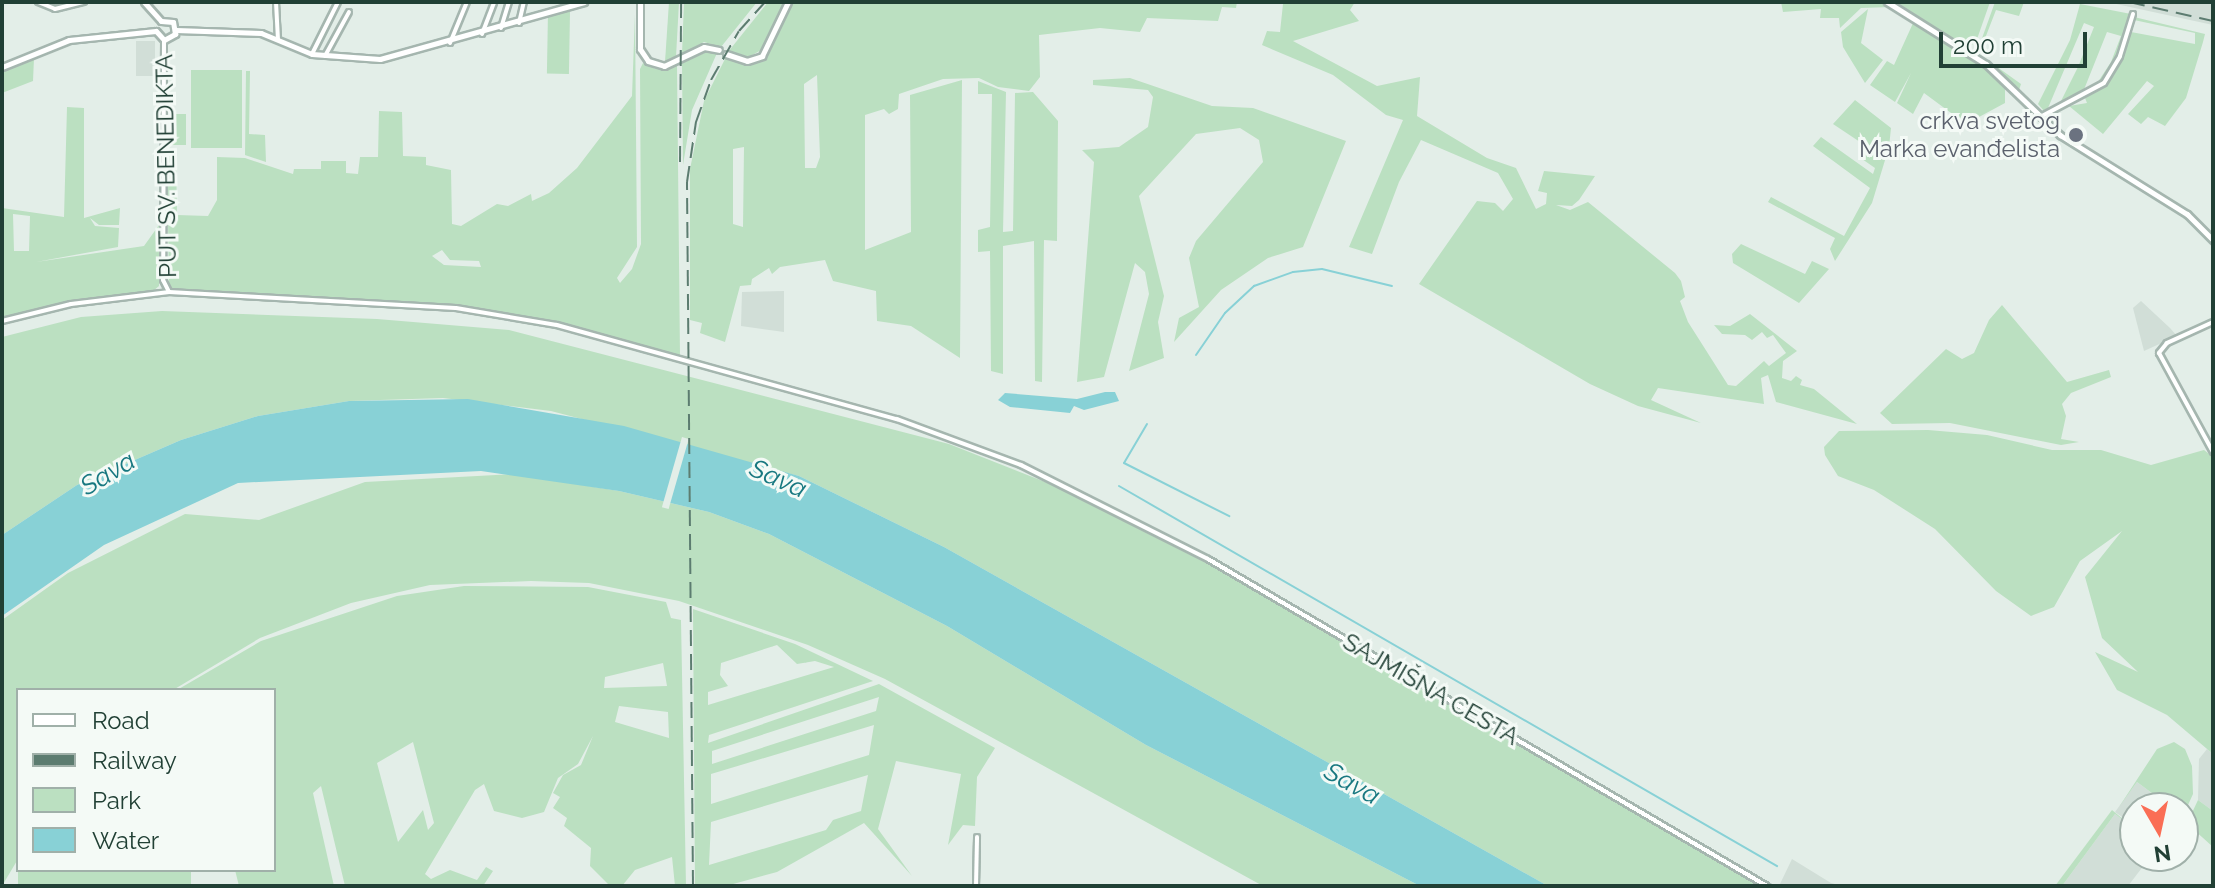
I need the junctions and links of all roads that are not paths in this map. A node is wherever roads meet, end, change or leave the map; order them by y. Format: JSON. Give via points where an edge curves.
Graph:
{"nodes":[{"id":1,"x":38,"y":2,"type":"edge"},
{"id":2,"x":84,"y":2,"type":"edge"},
{"id":3,"x":144,"y":2,"type":"edge"},
{"id":4,"x":276,"y":2,"type":"edge"},
{"id":5,"x":338,"y":2,"type":"edge"},
{"id":6,"x":467,"y":2,"type":"edge"},
{"id":7,"x":494,"y":2,"type":"edge"},
{"id":8,"x":509,"y":2,"type":"edge"},
{"id":9,"x":524,"y":2,"type":"edge"},
{"id":10,"x":562,"y":2,"type":"edge"},
{"id":11,"x":584,"y":2,"type":"edge"},
{"id":12,"x":640,"y":2,"type":"edge"},
{"id":13,"x":788,"y":2,"type":"edge"},
{"id":14,"x":1887,"y":2,"type":"edge"},
{"id":15,"x":561,"y":10,"type":"junction"},
{"id":16,"x":349,"y":12,"type":"dead end"},
{"id":17,"x":2133,"y":14,"type":"dead end"},
{"id":18,"x":161,"y":21,"type":"junction"},
{"id":19,"x":519,"y":23,"type":"junction"},
{"id":20,"x":501,"y":28,"type":"junction"},
{"id":21,"x":176,"y":30,"type":"junction"},
{"id":22,"x":156,"y":31,"type":"junction"},
{"id":23,"x":482,"y":34,"type":"junction"},
{"id":24,"x":164,"y":40,"type":"junction"},
{"id":25,"x":278,"y":40,"type":"junction"},
{"id":26,"x":450,"y":43,"type":"junction"},
{"id":27,"x":719,"y":50,"type":"dead end"},
{"id":28,"x":312,"y":54,"type":"junction"},
{"id":29,"x":726,"y":54,"type":"dead end"},
{"id":30,"x":325,"y":56,"type":"junction"},
{"id":31,"x":2,"y":67,"type":"edge"},
{"id":32,"x":2042,"y":116,"type":"junction"},
{"id":33,"x":2213,"y":240,"type":"edge"},
{"id":34,"x":169,"y":292,"type":"junction"},
{"id":35,"x":2,"y":321,"type":"edge"},
{"id":36,"x":2213,"y":322,"type":"edge"},
{"id":37,"x":2213,"y":452,"type":"edge"},
{"id":38,"x":977,"y":837,"type":"dead end"},
{"id":39,"x":976,"y":886,"type":"edge"},
{"id":40,"x":1767,"y":886,"type":"edge"}],
"edges":[{"from":1,"to":2,"type":"street","via":[[55,9]]},
{"from":3,"to":18,"type":"main road","name":"PUT SV. BENEDIKTA"},
{"from":4,"to":25,"type":"street"},
{"from":5,"to":28,"type":"street"},
{"from":6,"to":26,"type":"street"},
{"from":7,"to":23,"type":"street"},
{"from":8,"to":20,"type":"street"},
{"from":9,"to":19,"type":"street"},
{"from":10,"to":15,"type":"street"},
{"from":11,"to":15,"type":"main road"},
{"from":12,"to":27,"type":"main road","via":[[642,55],[658,66],[704,47]]},
{"from":13,"to":29,"type":"main road","via":[[762,56],[747,61]]},
{"from":14,"to":32,"type":"main road","via":[[1986,64]]},
{"from":15,"to":19,"type":"main road"},
{"from":16,"to":30,"type":"street"},
{"from":17,"to":32,"type":"street","via":[[2120,56],[2104,83]]},
{"from":18,"to":21,"type":"main road","name":"PUT SV. BENEDIKTA","via":[[170,21]]},
{"from":18,"to":22,"type":"main road"},
{"from":19,"to":20,"type":"main road"},
{"from":20,"to":23,"type":"main road"},
{"from":21,"to":24,"type":"main road"},
{"from":21,"to":25,"type":"main road","via":[[250,31]]},
{"from":22,"to":24,"type":"main road"},
{"from":22,"to":31,"type":"main road","via":[[69,40]]},
{"from":23,"to":26,"type":"main road"},
{"from":24,"to":34,"type":"street","name":"PUT SV. BENEDIKTA","via":[[163,280]]},
{"from":25,"to":28,"type":"main road"},
{"from":26,"to":30,"type":"main road","via":[[380,59]]},
{"from":28,"to":30,"type":"main road"},
{"from":32,"to":33,"type":"main road","via":[[2069,141],[2187,214]]},
{"from":34,"to":35,"type":"street","name":"SAJMIŠNA CESTA","via":[[71,304]]},
{"from":34,"to":40,"type":"street","name":"SAJMIŠNA CESTA","via":[[456,308],[557,325],[908,422],[989,451],[1208,559]]},
{"from":36,"to":37,"type":"street","via":[[2167,343],[2159,353]]},
{"from":38,"to":39,"type":"street"}]}
